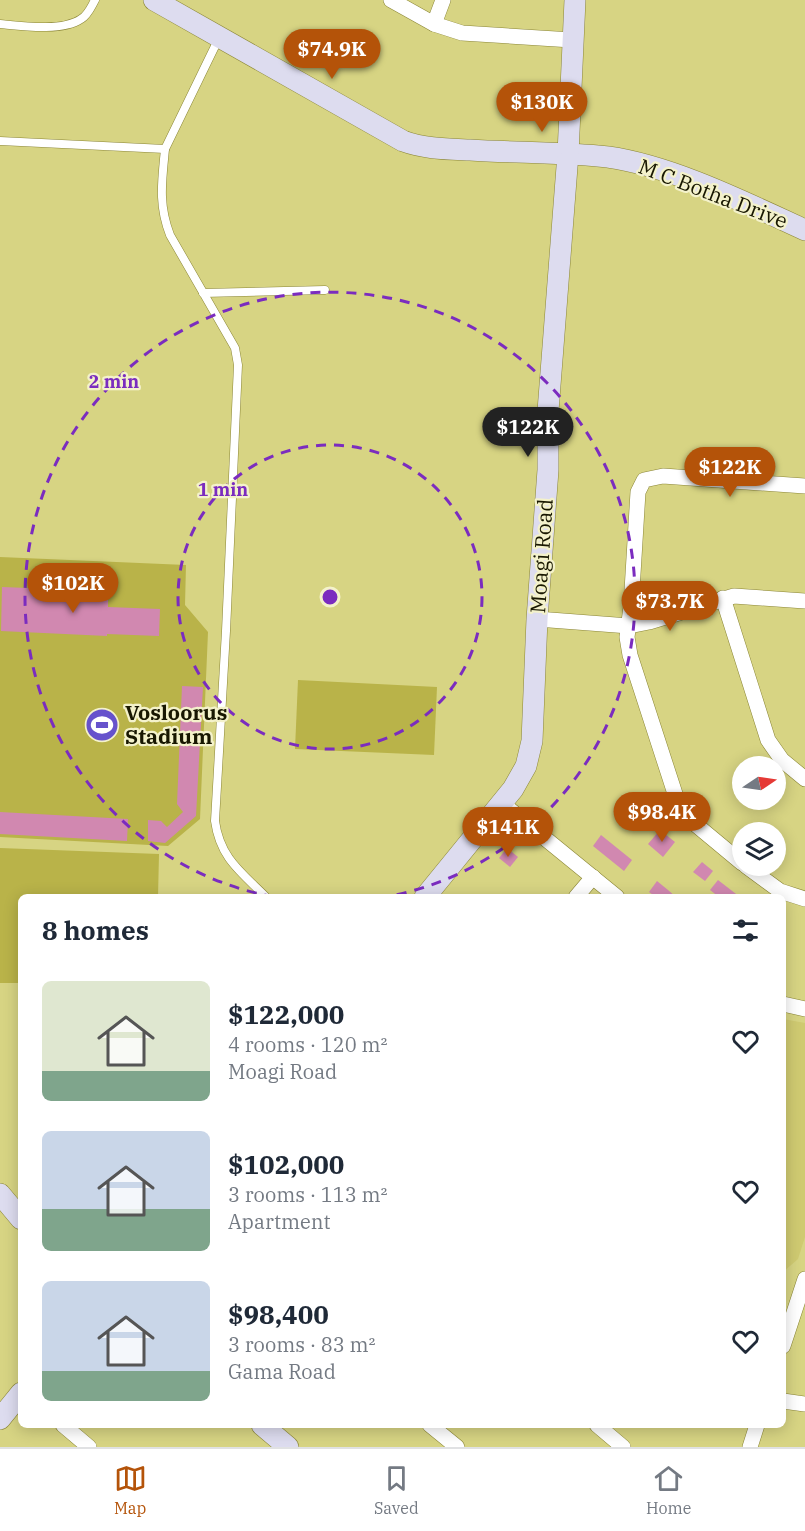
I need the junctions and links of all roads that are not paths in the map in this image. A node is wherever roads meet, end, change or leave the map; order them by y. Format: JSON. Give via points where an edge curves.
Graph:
{"nodes":[{"id":1,"x":95,"y":0,"type":"edge"},
{"id":2,"x":154,"y":0,"type":"edge"},
{"id":3,"x":391,"y":0,"type":"edge"},
{"id":4,"x":443,"y":0,"type":"edge"},
{"id":5,"x":575,"y":0,"type":"edge"},
{"id":6,"x":0,"y":24,"type":"edge"},
{"id":7,"x":434,"y":24,"type":"junction"},
{"id":8,"x":219,"y":38,"type":"junction"},
{"id":9,"x":572,"y":40,"type":"junction"},
{"id":10,"x":0,"y":141,"type":"edge"},
{"id":11,"x":165,"y":149,"type":"junction"},
{"id":12,"x":568,"y":154,"type":"junction"},
{"id":13,"x":805,"y":230,"type":"edge"},
{"id":14,"x":326,"y":290,"type":"dead end"},
{"id":15,"x":203,"y":293,"type":"junction"},
{"id":16,"x":805,"y":486,"type":"edge"},
{"id":17,"x":723,"y":598,"type":"junction"},
{"id":18,"x":805,"y":601,"type":"edge"},
{"id":19,"x":537,"y":619,"type":"junction"},
{"id":20,"x":629,"y":626,"type":"junction"},
{"id":21,"x":805,"y":779,"type":"edge"},
{"id":22,"x":503,"y":804,"type":"junction"},
{"id":23,"x":732,"y":854,"type":"edge"},
{"id":24,"x":760,"y":876,"type":"edge"},
{"id":25,"x":593,"y":877,"type":"junction"},
{"id":26,"x":263,"y":894,"type":"edge"},
{"id":27,"x":428,"y":894,"type":"edge"},
{"id":28,"x":579,"y":894,"type":"edge"},
{"id":29,"x":613,"y":894,"type":"edge"},
{"id":30,"x":805,"y":899,"type":"edge"},
{"id":31,"x":786,"y":1005,"type":"edge"},
{"id":32,"x":805,"y":1009,"type":"edge"},
{"id":33,"x":0,"y":1194,"type":"edge"},
{"id":34,"x":18,"y":1215,"type":"edge"},
{"id":35,"x":805,"y":1279,"type":"edge"},
{"id":36,"x":786,"y":1295,"type":"edge"},
{"id":37,"x":802,"y":1298,"type":"edge"},
{"id":38,"x":786,"y":1338,"type":"edge"},
{"id":39,"x":18,"y":1398,"type":"edge"},
{"id":40,"x":786,"y":1401,"type":"edge"},
{"id":41,"x":805,"y":1404,"type":"edge"},
{"id":42,"x":0,"y":1419,"type":"edge"},
{"id":43,"x":67,"y":1428,"type":"edge"},
{"id":44,"x":266,"y":1428,"type":"edge"},
{"id":45,"x":434,"y":1428,"type":"edge"},
{"id":46,"x":601,"y":1428,"type":"edge"},
{"id":47,"x":756,"y":1428,"type":"edge"},
{"id":48,"x":89,"y":1447,"type":"edge"},
{"id":49,"x":288,"y":1447,"type":"edge"},
{"id":50,"x":457,"y":1447,"type":"edge"},
{"id":51,"x":623,"y":1447,"type":"edge"},
{"id":52,"x":750,"y":1447,"type":"edge"}],
"edges":[{"from":1,"to":6,"type":"lane","via":[[82,19],[65,25]]},
{"from":2,"to":8,"type":"street","name":"M C Botha Drive"},
{"from":3,"to":7,"type":"street"},
{"from":4,"to":7,"type":"street"},
{"from":5,"to":9,"type":"street","name":"Moagi Road"},
{"from":7,"to":9,"type":"street","via":[[462,33]]},
{"from":8,"to":11,"type":"lane"},
{"from":8,"to":12,"type":"street","name":"M C Botha Drive","via":[[414,145]]},
{"from":9,"to":12,"type":"street","name":"Moagi Road"},
{"from":10,"to":11,"type":"lane"},
{"from":11,"to":15,"type":"lane","via":[[161,189],[164,220]]},
{"from":12,"to":13,"type":"street","name":"M C Botha Drive","via":[[609,158],[661,170]]},
{"from":12,"to":19,"type":"street","name":"Moagi Road"},
{"from":14,"to":15,"type":"lane"},
{"from":15,"to":26,"type":"lane","via":[[235,348],[238,365],[216,834],[230,861]]},
{"from":16,"to":20,"type":"street","via":[[669,476],[644,480],[638,492]]},
{"from":17,"to":18,"type":"street","via":[[744,595]]},
{"from":17,"to":20,"type":"street"},
{"from":17,"to":21,"type":"street","via":[[768,740],[782,760]]},
{"from":19,"to":20,"type":"street"},
{"from":19,"to":22,"type":"street","name":"Moagi Road","via":[[530,752]]},
{"from":20,"to":23,"type":"street","via":[[630,655],[677,800],[689,819]]},
{"from":22,"to":25,"type":"street"},
{"from":22,"to":27,"type":"street","name":"Moagi Road"},
{"from":24,"to":30,"type":"street","via":[[780,891]]},
{"from":25,"to":28,"type":"street"},
{"from":25,"to":29,"type":"street"},
{"from":31,"to":32,"type":"street"},
{"from":33,"to":34,"type":"street"},
{"from":35,"to":37,"type":"street"},
{"from":36,"to":37,"type":"street"},
{"from":37,"to":38,"type":"street"},
{"from":39,"to":42,"type":"street"},
{"from":40,"to":41,"type":"street"},
{"from":43,"to":48,"type":"street"},
{"from":44,"to":49,"type":"street"},
{"from":45,"to":50,"type":"street"},
{"from":46,"to":51,"type":"street"},
{"from":47,"to":52,"type":"street"}]}
